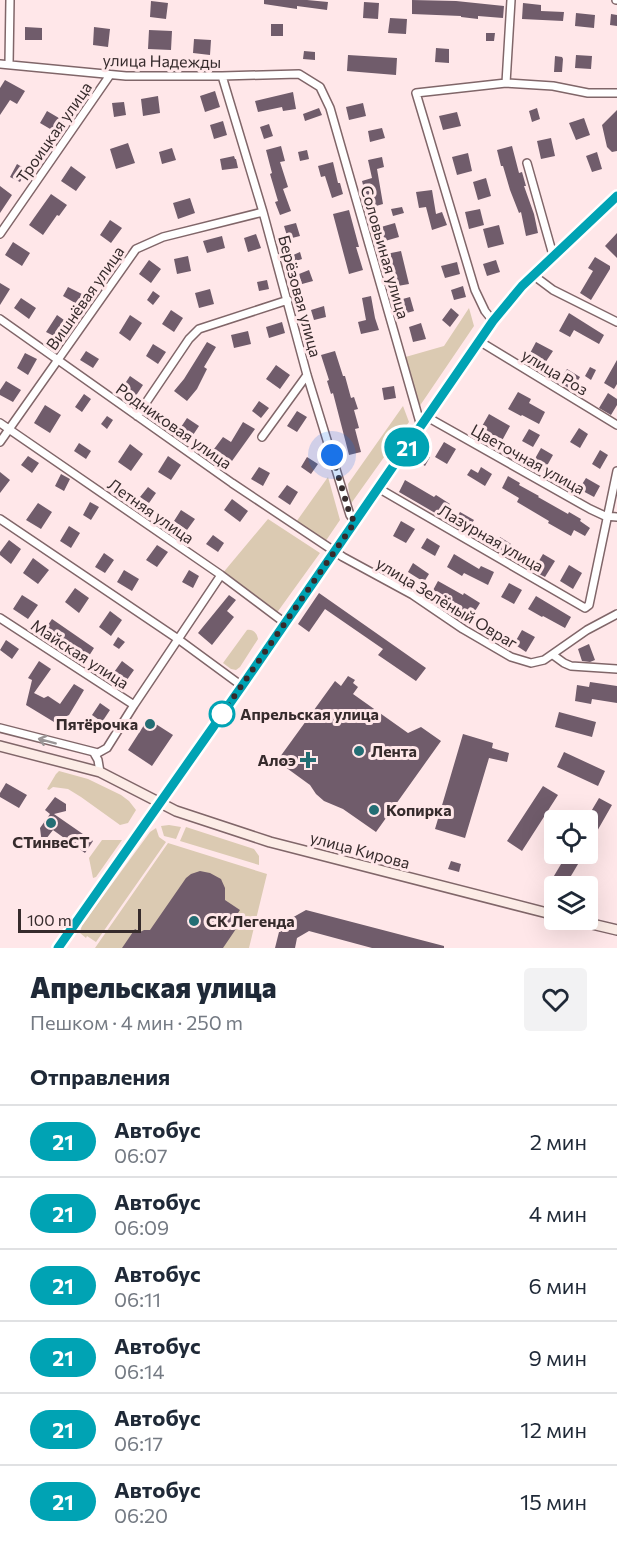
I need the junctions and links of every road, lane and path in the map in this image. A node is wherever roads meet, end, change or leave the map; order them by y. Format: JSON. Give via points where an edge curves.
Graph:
{"nodes":[{"id":1,"x":10,"y":0,"type":"edge"},
{"id":2,"x":511,"y":0,"type":"edge"},
{"id":3,"x":0,"y":64,"type":"edge"},
{"id":4,"x":9,"y":64,"type":"junction"},
{"id":5,"x":110,"y":75,"type":"junction"},
{"id":6,"x":222,"y":76,"type":"junction"},
{"id":7,"x":506,"y":83,"type":"junction"},
{"id":8,"x":320,"y":87,"type":"joint"},
{"id":9,"x":617,"y":93,"type":"edge"},
{"id":10,"x":527,"y":163,"type":"dead end"},
{"id":11,"x":617,"y":196,"type":"edge"},
{"id":12,"x":263,"y":212,"type":"junction"},
{"id":13,"x":0,"y":234,"type":"edge"},
{"id":14,"x":553,"y":255,"type":"junction"},
{"id":15,"x":533,"y":275,"type":"junction"},
{"id":16,"x":288,"y":300,"type":"junction"},
{"id":17,"x":0,"y":319,"type":"edge"},
{"id":18,"x":493,"y":321,"type":"junction"},
{"id":19,"x":617,"y":322,"type":"edge"},
{"id":20,"x":479,"y":341,"type":"junction"},
{"id":21,"x":58,"y":360,"type":"junction"},
{"id":22,"x":308,"y":375,"type":"junction"},
{"id":23,"x":138,"y":416,"type":"junction"},
{"id":24,"x":424,"y":421,"type":"junction"},
{"id":25,"x":0,"y":423,"type":"edge"},
{"id":26,"x":617,"y":425,"type":"edge"},
{"id":27,"x":9,"y":429,"type":"junction"},
{"id":28,"x":262,"y":437,"type":"dead end"},
{"id":29,"x":0,"y":442,"type":"edge"},
{"id":30,"x":617,"y":471,"type":"edge"},
{"id":31,"x":378,"y":488,"type":"junction"},
{"id":32,"x":608,"y":516,"type":"junction"},
{"id":33,"x":617,"y":517,"type":"edge"},
{"id":34,"x":0,"y":519,"type":"edge"},
{"id":35,"x":355,"y":522,"type":"junction"},
{"id":36,"x":334,"y":551,"type":"junction"},
{"id":37,"x":221,"y":575,"type":"junction"},
{"id":38,"x":617,"y":615,"type":"edge"},
{"id":39,"x":0,"y":618,"type":"edge"},
{"id":40,"x":285,"y":623,"type":"junction"},
{"id":41,"x":178,"y":639,"type":"junction"},
{"id":42,"x":553,"y":655,"type":"junction"},
{"id":43,"x":617,"y":669,"type":"edge"},
{"id":44,"x":242,"y":686,"type":"junction"},
{"id":45,"x":134,"y":705,"type":"junction"},
{"id":46,"x":0,"y":728,"type":"edge"},
{"id":47,"x":0,"y":746,"type":"edge"},
{"id":48,"x":94,"y":753,"type":"junction"},
{"id":49,"x":100,"y":772,"type":"junction"},
{"id":50,"x":160,"y":803,"type":"junction"},
{"id":51,"x":544,"y":912,"type":"edge"},
{"id":52,"x":598,"y":926,"type":"edge"},
{"id":53,"x":617,"y":930,"type":"edge"},
{"id":54,"x":58,"y":948,"type":"edge"}],
"edges":[{"from":1,"to":4,"type":"street"},
{"from":2,"to":7,"type":"street"},
{"from":3,"to":4,"type":"street","name":"улица Надежды"},
{"from":4,"to":5,"type":"street","name":"улица Надежды"},
{"from":5,"to":6,"type":"street","name":"улица Надежды"},
{"from":5,"to":13,"type":"street","name":"Троицкая улица"},
{"from":6,"to":8,"type":"street","name":"улица Надежды","via":[[299,74]]},
{"from":6,"to":12,"type":"street","name":"Берёзовая улица"},
{"from":7,"to":9,"type":"street"},
{"from":7,"to":18,"type":"street","via":[[416,93],[475,290]]},
{"from":8,"to":24,"type":"street","name":"Соловьиная улица","via":[[330,108]]},
{"from":10,"to":14,"type":"street"},
{"from":11,"to":14,"type":"main road"},
{"from":12,"to":16,"type":"street","name":"Берёзовая улица"},
{"from":12,"to":21,"type":"street","name":"Вишнёвая улица","via":[[163,237],[136,249]]},
{"from":14,"to":15,"type":"main road"},
{"from":15,"to":18,"type":"main road"},
{"from":15,"to":19,"type":"street"},
{"from":16,"to":22,"type":"street","name":"Берёзовая улица"},
{"from":16,"to":23,"type":"street","via":[[199,329]]},
{"from":17,"to":21,"type":"street","name":"Родниковая улица"},
{"from":18,"to":20,"type":"main road"},
{"from":20,"to":24,"type":"main road"},
{"from":20,"to":26,"type":"street","name":"улица Роз"},
{"from":21,"to":23,"type":"street","name":"Родниковая улица"},
{"from":21,"to":27,"type":"street","name":"Вишнёвая улица"},
{"from":22,"to":28,"type":"street"},
{"from":22,"to":35,"type":"street","name":"Берёзовая улица"},
{"from":23,"to":36,"type":"street","name":"Родниковая улица"},
{"from":24,"to":31,"type":"main road"},
{"from":24,"to":32,"type":"street","name":"Цветочная улица"},
{"from":25,"to":27,"type":"street","name":"Летняя улица"},
{"from":27,"to":29,"type":"street","name":"Вишнёвая улица"},
{"from":27,"to":37,"type":"street","name":"Летняя улица"},
{"from":30,"to":32,"type":"street"},
{"from":31,"to":32,"type":"street","name":"Лазурная улица","via":[[583,608],[589,605]]},
{"from":31,"to":35,"type":"main road"},
{"from":32,"to":33,"type":"street","name":"Цветочная улица"},
{"from":34,"to":41,"type":"street"},
{"from":35,"to":36,"type":"main road"},
{"from":36,"to":40,"type":"main road"},
{"from":36,"to":42,"type":"street","name":"улица Зелёный Овраг","via":[[511,657],[531,663]]},
{"from":37,"to":40,"type":"street","name":"Летняя улица"},
{"from":37,"to":41,"type":"street","name":"Майская улица"},
{"from":38,"to":42,"type":"street","via":[[587,630]]},
{"from":39,"to":45,"type":"street","name":"Майская улица"},
{"from":40,"to":44,"type":"main road"},
{"from":41,"to":44,"type":"street"},
{"from":41,"to":45,"type":"street","name":"Майская улица"},
{"from":42,"to":43,"type":"street","via":[[571,666]]},
{"from":44,"to":50,"type":"main road"},
{"from":45,"to":48,"type":"street","via":[[107,748]]},
{"from":48,"to":46,"type":"street","one_way":true},
{"from":47,"to":49,"type":"main road","name":"улица Кирова"},
{"from":48,"to":49,"type":"street"},
{"from":49,"to":50,"type":"main road","name":"улица Кирова"},
{"from":50,"to":51,"type":"main road","name":"улица Кирова","via":[[270,842]]},
{"from":50,"to":54,"type":"main road"},
{"from":52,"to":53,"type":"main road"}]}
